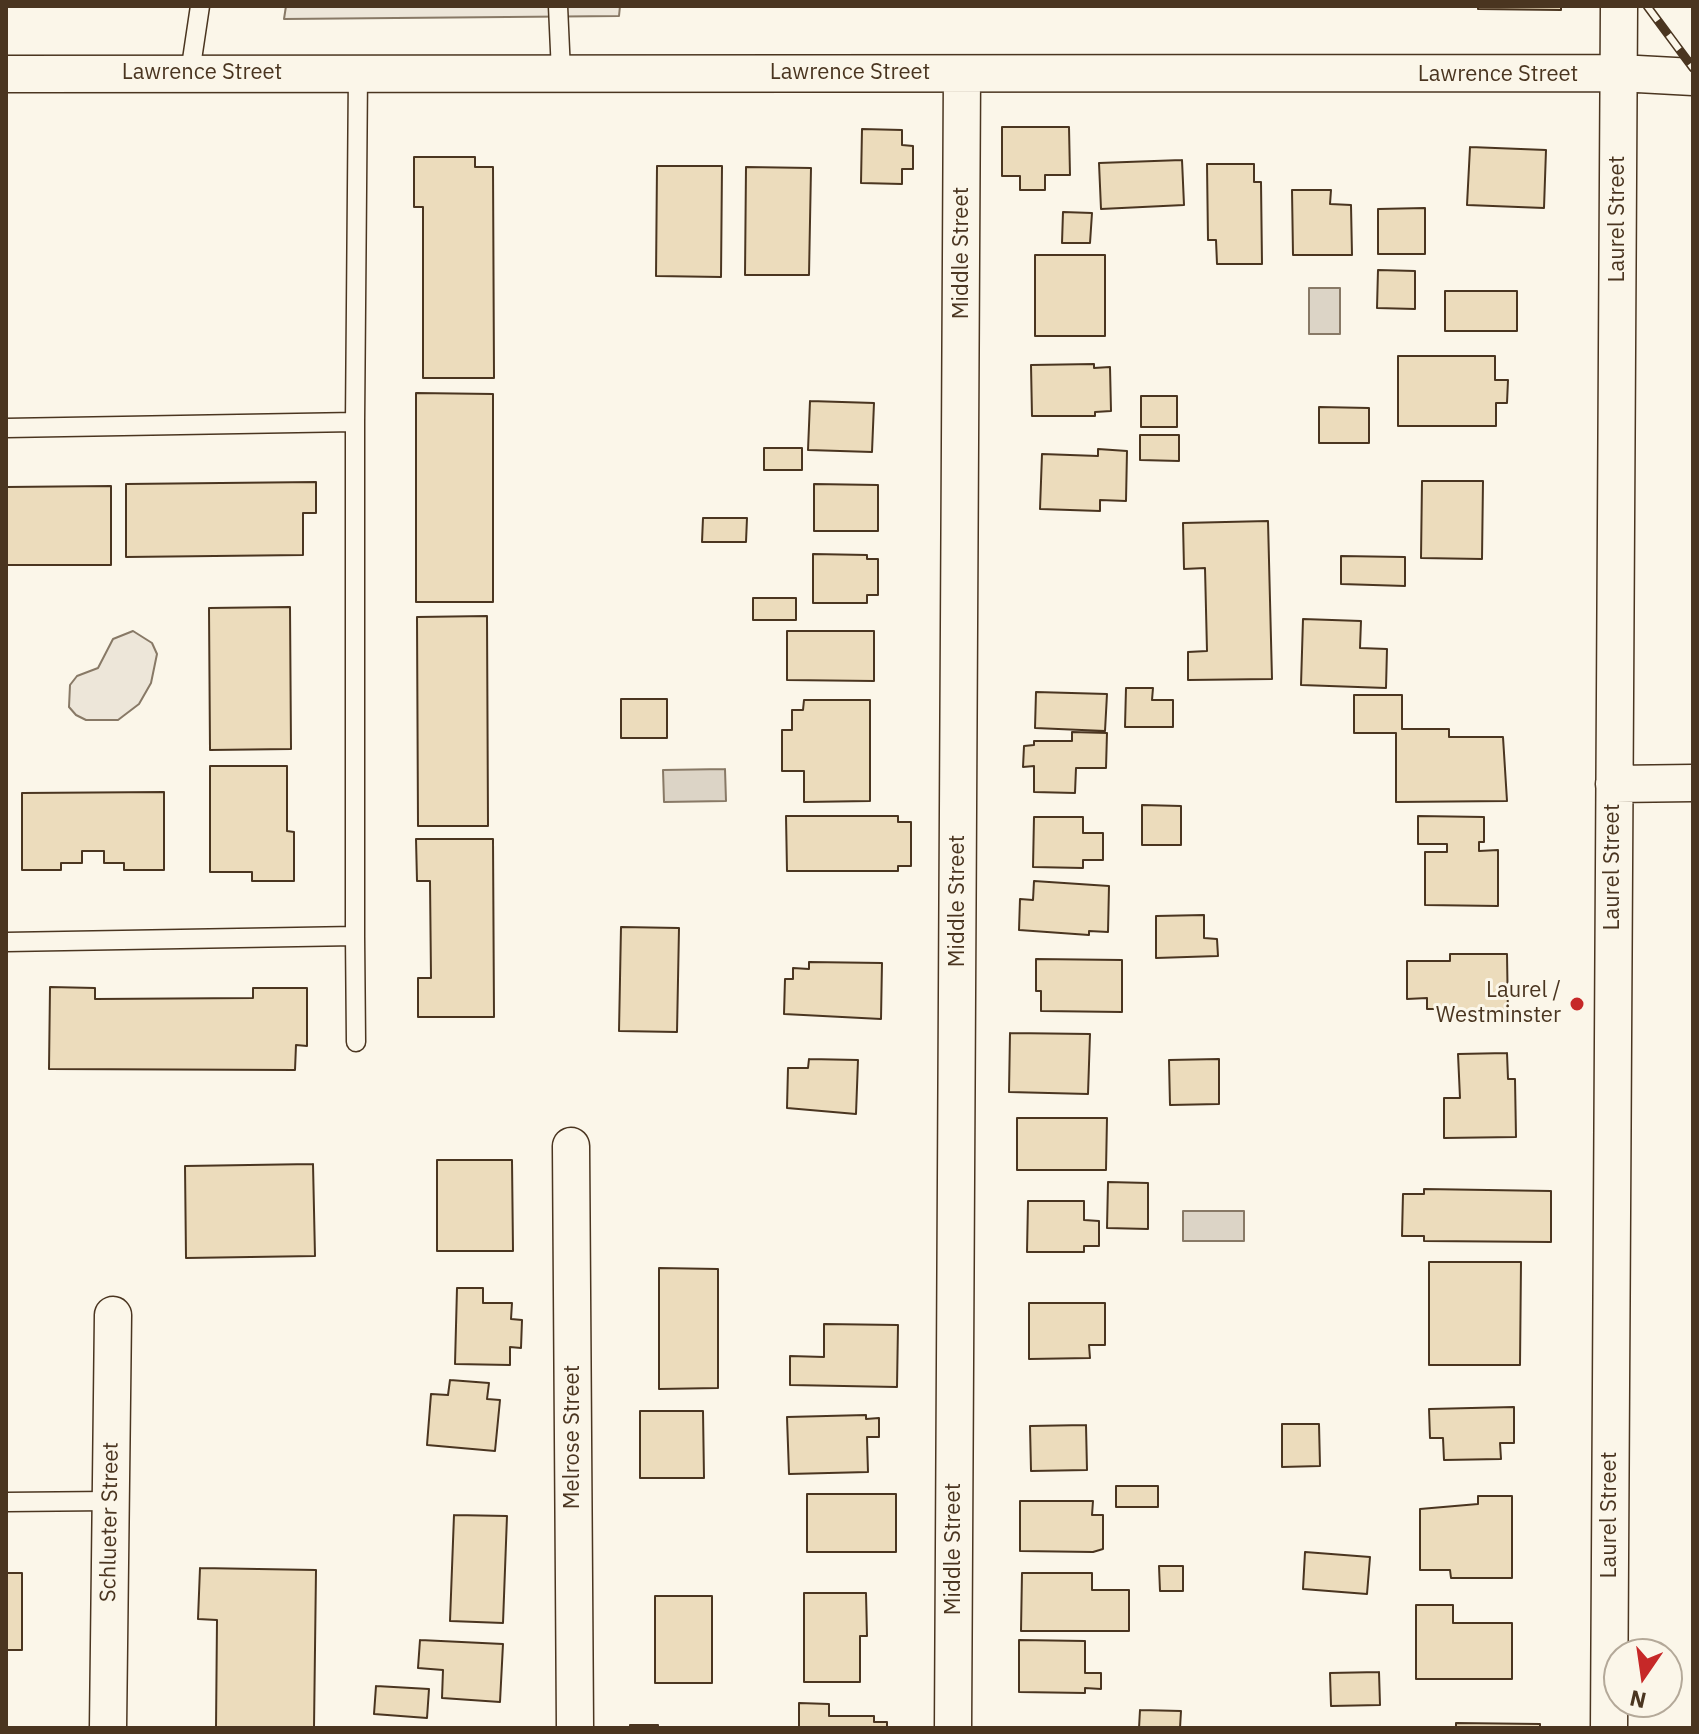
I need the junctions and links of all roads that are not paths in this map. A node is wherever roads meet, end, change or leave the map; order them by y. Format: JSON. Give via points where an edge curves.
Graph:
{"nodes":[{"id":1,"x":200,"y":6,"type":"edge"},
{"id":2,"x":558,"y":6,"type":"edge"},
{"id":3,"x":1619,"y":6,"type":"edge"},
{"id":4,"x":561,"y":72,"type":"junction"},
{"id":5,"x":190,"y":73,"type":"junction"},
{"id":6,"x":358,"y":73,"type":"junction"},
{"id":7,"x":1619,"y":73,"type":"junction"},
{"id":8,"x":6,"y":74,"type":"edge"},
{"id":9,"x":962,"y":74,"type":"junction"},
{"id":10,"x":1693,"y":77,"type":"edge"},
{"id":11,"x":355,"y":422,"type":"junction"},
{"id":12,"x":6,"y":428,"type":"edge"},
{"id":13,"x":1693,"y":783,"type":"edge"},
{"id":14,"x":1614,"y":784,"type":"junction"},
{"id":15,"x":355,"y":936,"type":"junction"},
{"id":16,"x":6,"y":942,"type":"edge"},
{"id":17,"x":356,"y":1042,"type":"dead end"},
{"id":18,"x":571,"y":1146,"type":"dead end"},
{"id":19,"x":113,"y":1315,"type":"dead end"},
{"id":20,"x":109,"y":1501,"type":"junction"},
{"id":21,"x":6,"y":1502,"type":"edge"},
{"id":22,"x":108,"y":1728,"type":"edge"},
{"id":23,"x":575,"y":1728,"type":"edge"},
{"id":24,"x":953,"y":1728,"type":"edge"},
{"id":25,"x":1609,"y":1728,"type":"edge"}],
"edges":[{"from":1,"to":5,"type":"lane"},
{"from":2,"to":4,"type":"lane"},
{"from":3,"to":7,"type":"street","name":"Laurel Street"},
{"from":4,"to":6,"type":"street","name":"Lawrence Street"},
{"from":4,"to":9,"type":"street","name":"Lawrence Street"},
{"from":5,"to":6,"type":"street","name":"Lawrence Street"},
{"from":5,"to":8,"type":"street","name":"Lawrence Street"},
{"from":6,"to":11,"type":"lane"},
{"from":7,"to":9,"type":"street","name":"Lawrence Street"},
{"from":7,"to":10,"type":"street","name":"Lawrence Street"},
{"from":7,"to":14,"type":"street","name":"Laurel Street"},
{"from":9,"to":24,"type":"street","name":"Middle Street"},
{"from":11,"to":12,"type":"lane"},
{"from":11,"to":15,"type":"lane"},
{"from":13,"to":14,"type":"street"},
{"from":14,"to":25,"type":"street","name":"Laurel Street"},
{"from":15,"to":16,"type":"lane"},
{"from":15,"to":17,"type":"lane"},
{"from":18,"to":23,"type":"street","name":"Melrose Street"},
{"from":19,"to":20,"type":"street","name":"Schlueter Street"},
{"from":20,"to":21,"type":"lane"},
{"from":20,"to":22,"type":"street","name":"Schlueter Street"}]}
